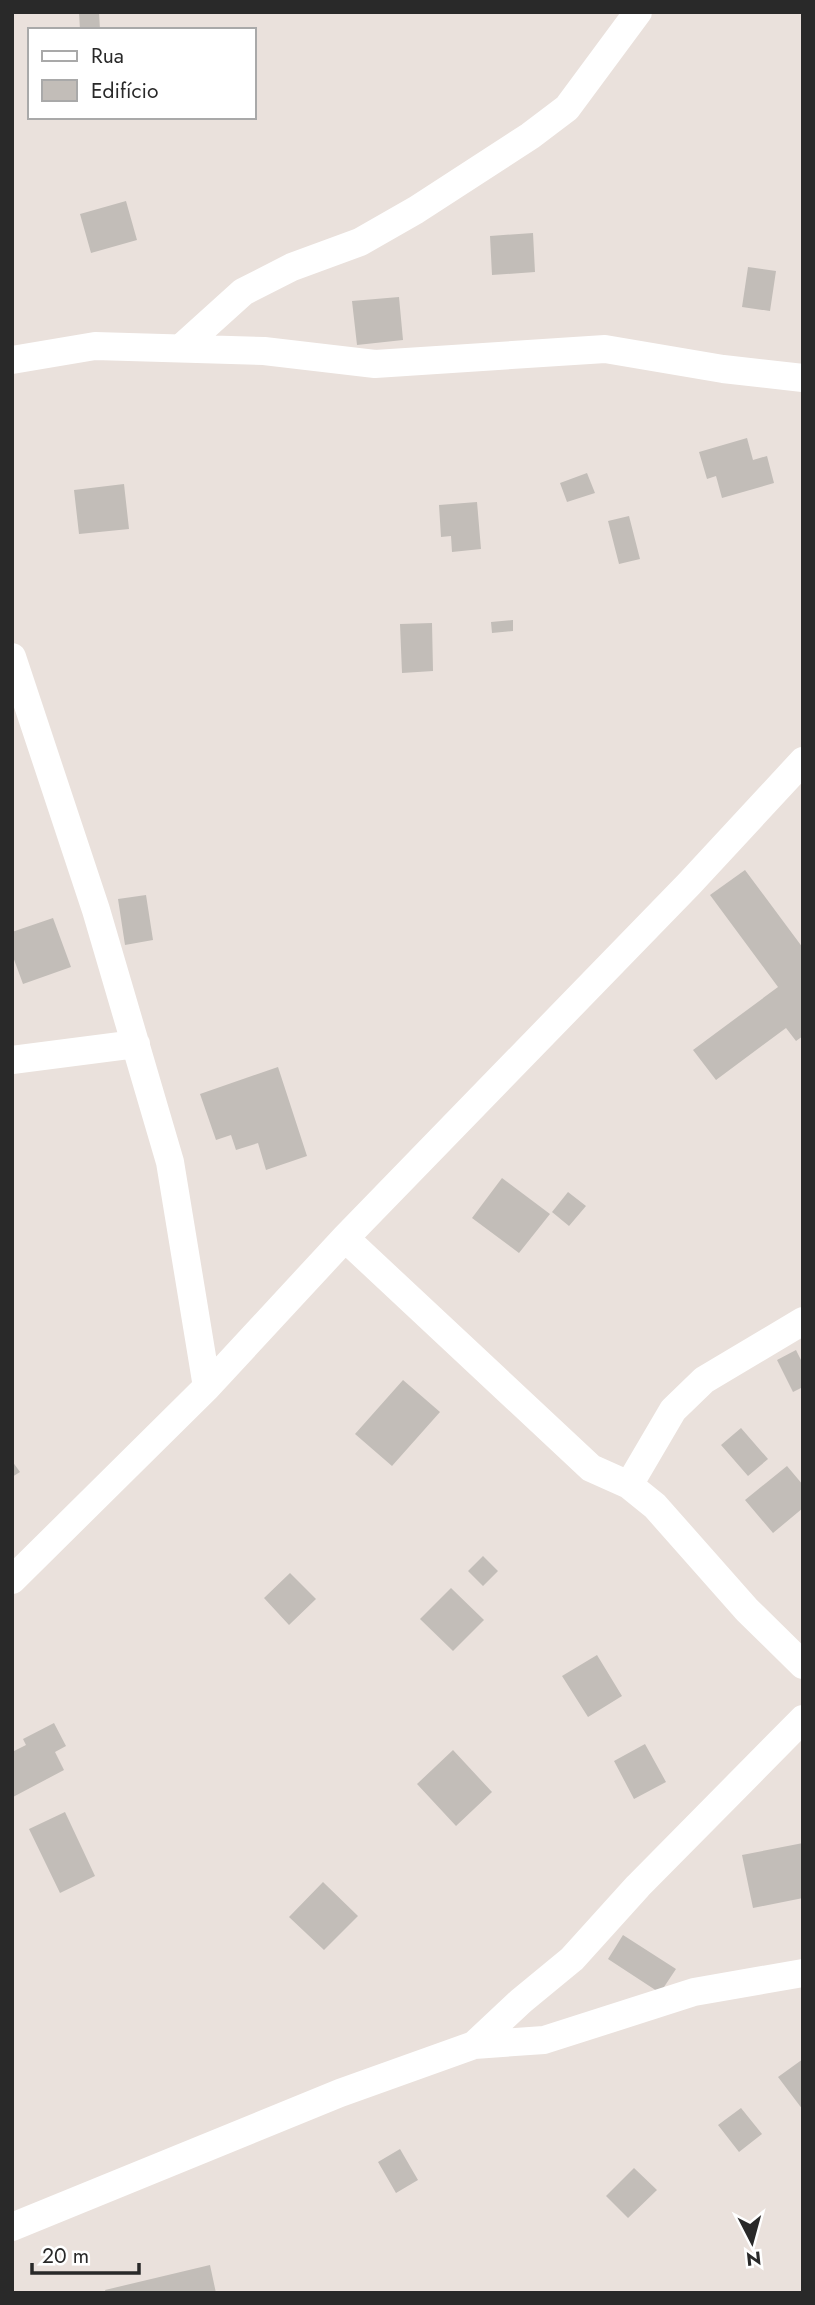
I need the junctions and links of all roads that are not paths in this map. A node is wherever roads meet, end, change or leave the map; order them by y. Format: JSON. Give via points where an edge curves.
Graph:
{"nodes":[{"id":1,"x":638,"y":12,"type":"edge"},
{"id":2,"x":181,"y":348,"type":"junction"},
{"id":3,"x":12,"y":360,"type":"edge"},
{"id":4,"x":803,"y":378,"type":"edge"},
{"id":5,"x":12,"y":656,"type":"edge"},
{"id":6,"x":803,"y":761,"type":"edge"},
{"id":7,"x":135,"y":1044,"type":"junction"},
{"id":8,"x":12,"y":1060,"type":"edge"},
{"id":9,"x":345,"y":1238,"type":"junction"},
{"id":10,"x":803,"y":1321,"type":"edge"},
{"id":11,"x":207,"y":1387,"type":"junction"},
{"id":12,"x":629,"y":1485,"type":"junction"},
{"id":13,"x":12,"y":1580,"type":"edge"},
{"id":14,"x":803,"y":1665,"type":"edge"},
{"id":15,"x":803,"y":1719,"type":"edge"},
{"id":16,"x":803,"y":1973,"type":"edge"},
{"id":17,"x":474,"y":2045,"type":"junction"},
{"id":18,"x":12,"y":2227,"type":"edge"}],
"edges":[{"from":1,"to":2,"type":"street","via":[[567,108],[530,136],[360,242],[292,267],[243,292]]},
{"from":2,"to":3,"type":"street","via":[[95,346]]},
{"from":2,"to":4,"type":"street","via":[[264,351],[375,364],[605,349]]},
{"from":5,"to":7,"type":"street"},
{"from":6,"to":9,"type":"street","via":[[690,884]]},
{"from":7,"to":8,"type":"street"},
{"from":7,"to":11,"type":"street","via":[[170,1162]]},
{"from":9,"to":11,"type":"street"},
{"from":9,"to":12,"type":"street","via":[[591,1468]]},
{"from":10,"to":12,"type":"street","via":[[704,1380],[673,1410]]},
{"from":11,"to":13,"type":"street"},
{"from":12,"to":14,"type":"street"},
{"from":15,"to":17,"type":"street","via":[[572,1959]]},
{"from":16,"to":17,"type":"street","via":[[694,1993],[544,2040]]},
{"from":17,"to":18,"type":"street","via":[[340,2093]]}]}
